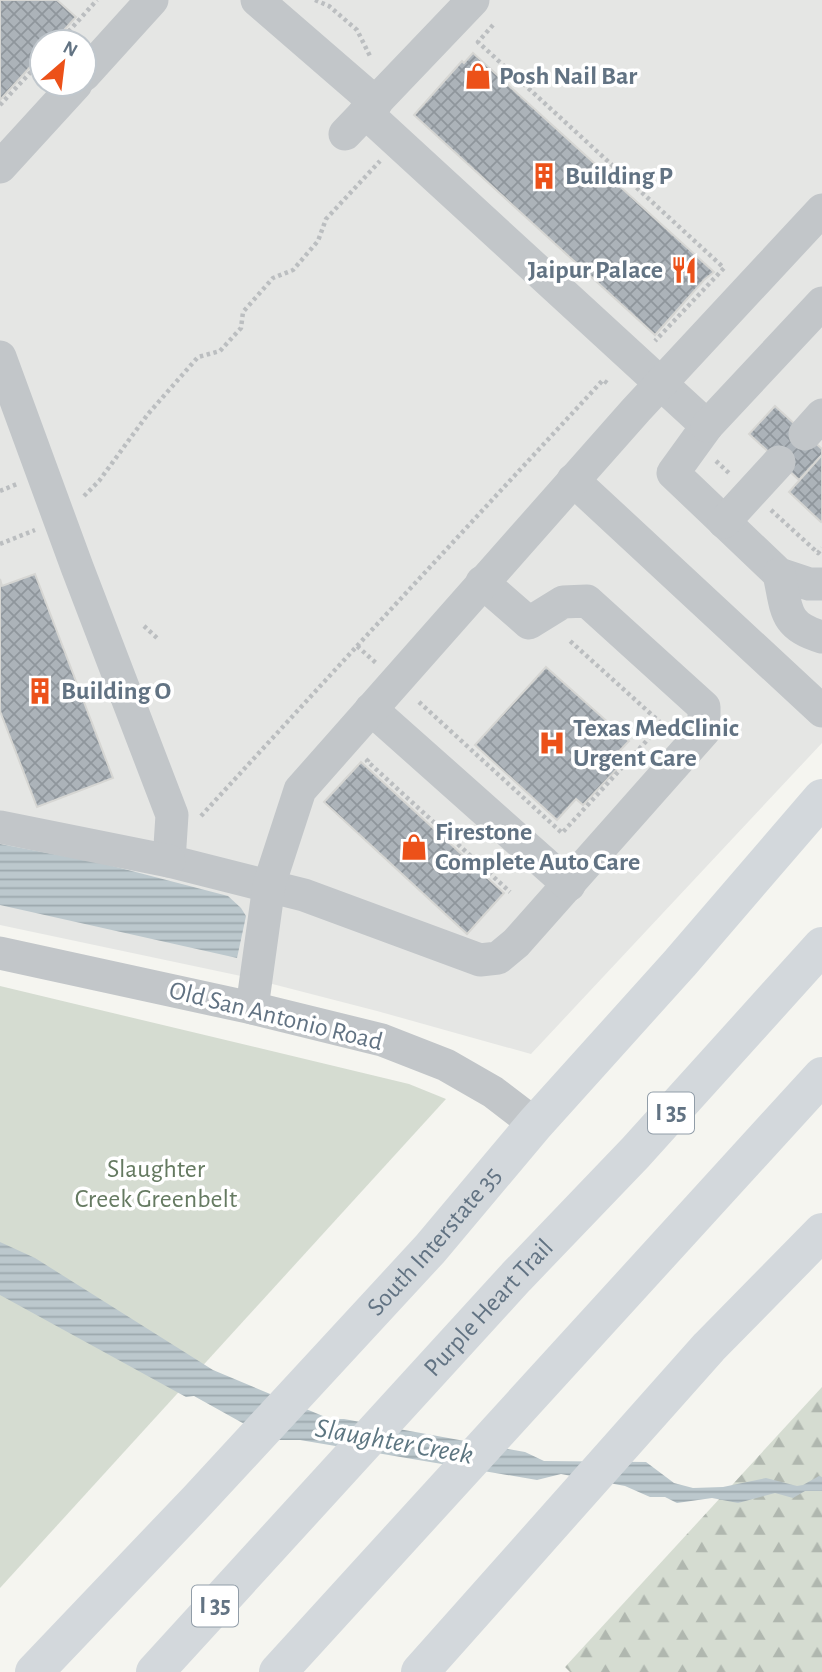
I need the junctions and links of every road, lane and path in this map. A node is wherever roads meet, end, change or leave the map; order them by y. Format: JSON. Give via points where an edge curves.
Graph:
{"nodes":[{"id":1,"x":97,"y":0,"type":"edge"},
{"id":2,"x":152,"y":0,"type":"edge"},
{"id":3,"x":257,"y":0,"type":"edge"},
{"id":4,"x":315,"y":0,"type":"edge"},
{"id":5,"x":483,"y":13,"type":"edge"},
{"id":6,"x":72,"y":28,"type":"edge"},
{"id":7,"x":98,"y":60,"type":"edge"},
{"id":8,"x":374,"y":61,"type":"dead end"},
{"id":9,"x":28,"y":75,"type":"edge"},
{"id":10,"x":63,"y":98,"type":"edge"},
{"id":11,"x":0,"y":105,"type":"edge"},
{"id":12,"x":362,"y":116,"type":"junction"},
{"id":13,"x":382,"y":159,"type":"dead end"},
{"id":14,"x":3,"y":160,"type":"edge"},
{"id":15,"x":822,"y":210,"type":"edge"},
{"id":16,"x":819,"y":311,"type":"edge"},
{"id":17,"x":652,"y":345,"type":"dead end"},
{"id":18,"x":0,"y":357,"type":"edge"},
{"id":19,"x":662,"y":382,"type":"junction"},
{"id":20,"x":610,"y":385,"type":"dead end"},
{"id":21,"x":708,"y":426,"type":"junction"},
{"id":22,"x":713,"y":458,"type":"dead end"},
{"id":23,"x":779,"y":461,"type":"dead end"},
{"id":24,"x":735,"y":479,"type":"dead end"},
{"id":25,"x":573,"y":480,"type":"junction"},
{"id":26,"x":18,"y":484,"type":"dead end"},
{"id":27,"x":0,"y":491,"type":"edge"},
{"id":28,"x":84,"y":496,"type":"dead end"},
{"id":29,"x":770,"y":510,"type":"dead end"},
{"id":30,"x":724,"y":522,"type":"junction"},
{"id":31,"x":37,"y":529,"type":"dead end"},
{"id":32,"x":0,"y":544,"type":"edge"},
{"id":33,"x":822,"y":548,"type":"edge"},
{"id":34,"x":779,"y":574,"type":"junction"},
{"id":35,"x":482,"y":582,"type":"junction"},
{"id":36,"x":822,"y":584,"type":"edge"},
{"id":37,"x":144,"y":625,"type":"dead end"},
{"id":38,"x":822,"y":637,"type":"edge"},
{"id":39,"x":157,"y":638,"type":"dead end"},
{"id":40,"x":569,"y":640,"type":"dead end"},
{"id":41,"x":357,"y":646,"type":"junction"},
{"id":42,"x":381,"y":668,"type":"dead end"},
{"id":43,"x":419,"y":702,"type":"dead end"},
{"id":44,"x":370,"y":709,"type":"junction"},
{"id":45,"x":822,"y":711,"type":"edge"},
{"id":46,"x":373,"y":755,"type":"dead end"},
{"id":47,"x":822,"y":798,"type":"edge"},
{"id":48,"x":194,"y":815,"type":"dead end"},
{"id":49,"x":0,"y":827,"type":"edge"},
{"id":50,"x":169,"y":861,"type":"junction"},
{"id":51,"x":269,"y":885,"type":"junction"},
{"id":52,"x":569,"y":885,"type":"junction"},
{"id":53,"x":510,"y":892,"type":"dead end"},
{"id":54,"x":822,"y":946,"type":"edge"},
{"id":55,"x":0,"y":953,"type":"edge"},
{"id":56,"x":252,"y":1008,"type":"junction"},
{"id":57,"x":822,"y":1076,"type":"edge"},
{"id":58,"x":822,"y":1090,"type":"edge"},
{"id":59,"x":535,"y":1124,"type":"junction"},
{"id":60,"x":751,"y":1153,"type":"junction"},
{"id":61,"x":822,"y":1232,"type":"edge"},
{"id":62,"x":34,"y":1672,"type":"edge"},
{"id":63,"x":155,"y":1672,"type":"edge"},
{"id":64,"x":278,"y":1672,"type":"edge"},
{"id":65,"x":420,"y":1672,"type":"edge"}],
"edges":[{"from":1,"to":6,"type":"path"},
{"from":2,"to":7,"type":"street"},
{"from":3,"to":12,"type":"street"},
{"from":4,"to":8,"type":"path","via":[[357,30]]},
{"from":5,"to":12,"type":"street"},
{"from":5,"to":17,"type":"path","via":[[478,42],[723,268]]},
{"from":9,"to":11,"type":"path"},
{"from":10,"to":14,"type":"street"},
{"from":12,"to":19,"type":"street"},
{"from":13,"to":28,"type":"path","via":[[326,219],[318,241],[293,270],[273,278],[243,312],[241,328],[219,351],[198,357]]},
{"from":15,"to":19,"type":"street"},
{"from":16,"to":21,"type":"street"},
{"from":18,"to":50,"type":"street","via":[[172,815]]},
{"from":19,"to":21,"type":"street"},
{"from":19,"to":25,"type":"street"},
{"from":20,"to":41,"type":"path","via":[[603,380]]},
{"from":21,"to":30,"type":"street","via":[[673,472]]},
{"from":22,"to":24,"type":"path"},
{"from":23,"to":30,"type":"street"},
{"from":25,"to":35,"type":"street"},
{"from":25,"to":45,"type":"street"},
{"from":26,"to":27,"type":"path"},
{"from":29,"to":33,"type":"path","via":[[818,553]]},
{"from":30,"to":34,"type":"street"},
{"from":31,"to":32,"type":"path"},
{"from":34,"to":36,"type":"street"},
{"from":34,"to":38,"type":"street","via":[[792,622],[804,632]]},
{"from":35,"to":44,"type":"street"},
{"from":35,"to":52,"type":"street","via":[[529,623],[564,602],[587,601],[704,707],[704,731]]},
{"from":37,"to":39,"type":"path"},
{"from":40,"to":43,"type":"path","via":[[662,724],[562,833]]},
{"from":41,"to":42,"type":"path"},
{"from":41,"to":48,"type":"path","via":[[203,817]]},
{"from":44,"to":51,"type":"street","via":[[300,790]]},
{"from":44,"to":52,"type":"street"},
{"from":46,"to":53,"type":"path","via":[[367,761]]},
{"from":47,"to":59,"type":"main road","name":"South Interstate 35"},
{"from":49,"to":50,"type":"street"},
{"from":50,"to":51,"type":"street"},
{"from":51,"to":52,"type":"street","via":[[480,960],[498,958],[516,943]]},
{"from":51,"to":56,"type":"street"},
{"from":54,"to":63,"type":"main road","name":"Purple Heart Trail","number":"I 35"},
{"from":55,"to":56,"type":"street","name":"Old San Antonio Road"},
{"from":56,"to":59,"type":"street","name":"Old San Antonio Road","via":[[382,1040],[446,1065]]},
{"from":57,"to":60,"type":"main road"},
{"from":58,"to":60,"type":"main road"},
{"from":59,"to":62,"type":"main road","name":"South Interstate 35","via":[[430,1249]]},
{"from":60,"to":64,"type":"main road"},
{"from":61,"to":65,"type":"main road","via":[[709,1347]]}]}
